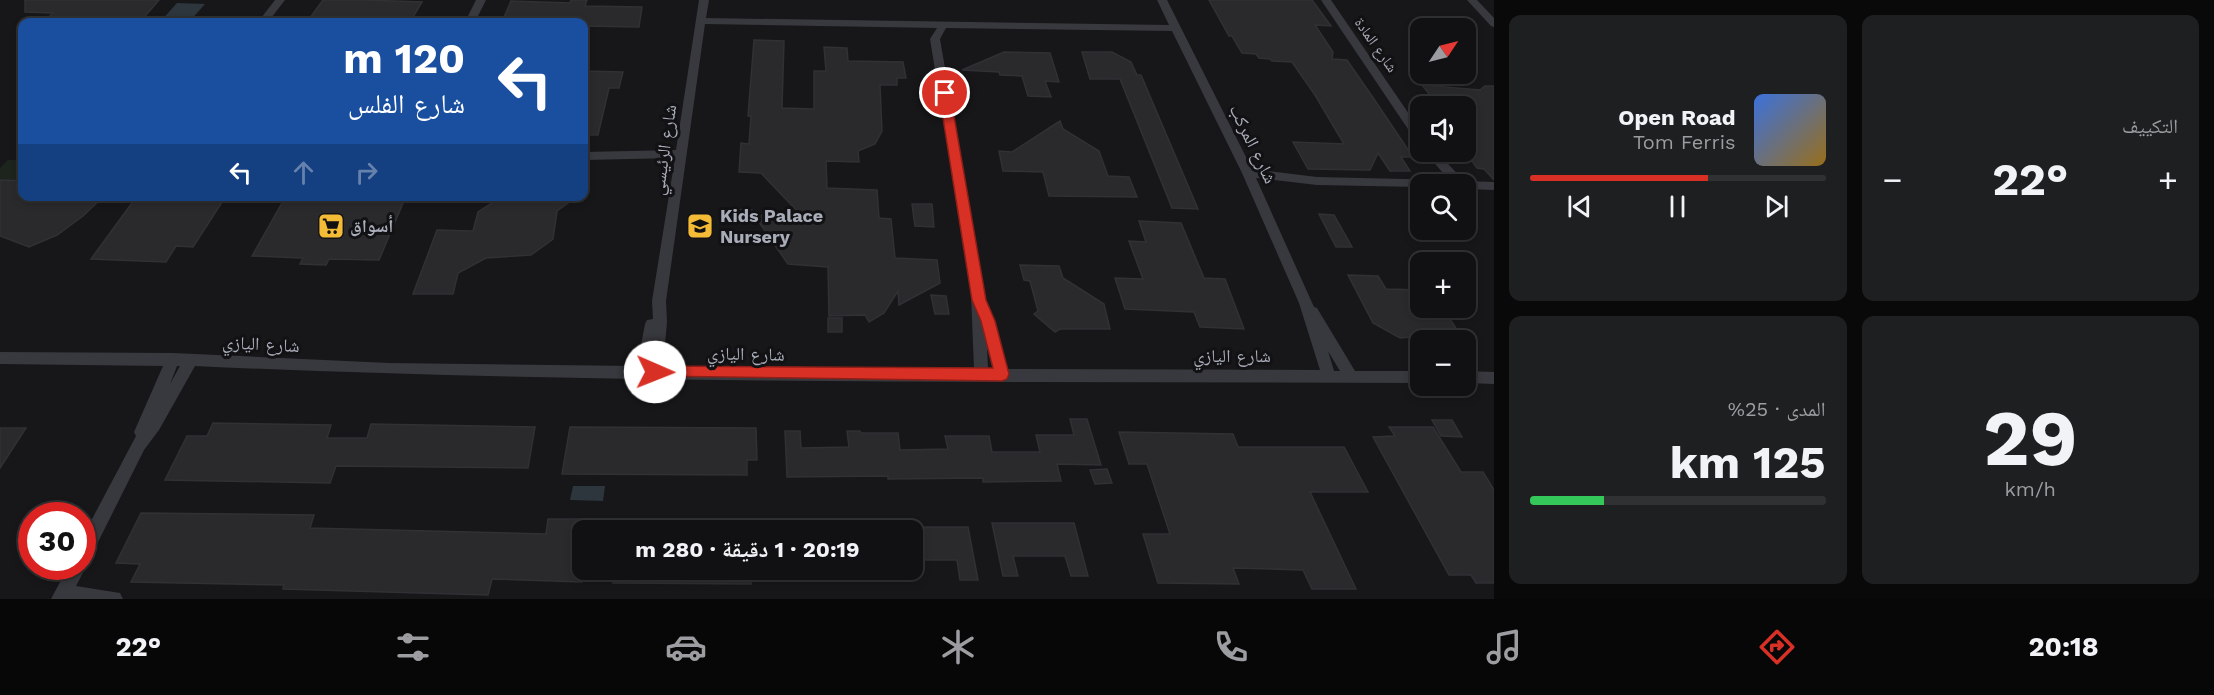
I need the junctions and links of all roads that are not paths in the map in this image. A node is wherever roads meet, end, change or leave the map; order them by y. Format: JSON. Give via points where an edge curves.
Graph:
{"nodes":[{"id":1,"x":280,"y":0,"type":"edge"},
{"id":2,"x":481,"y":0,"type":"edge"},
{"id":3,"x":704,"y":0,"type":"edge"},
{"id":4,"x":1162,"y":0,"type":"edge"},
{"id":5,"x":1326,"y":0,"type":"edge"},
{"id":6,"x":1472,"y":0,"type":"edge"},
{"id":7,"x":701,"y":17,"type":"junction"},
{"id":8,"x":266,"y":18,"type":"edge"},
{"id":9,"x":472,"y":18,"type":"edge"},
{"id":10,"x":1494,"y":24,"type":"edge"},
{"id":11,"x":904,"y":25,"type":"junction"},
{"id":12,"x":942,"y":27,"type":"junction"},
{"id":13,"x":1176,"y":31,"type":"junction"},
{"id":14,"x":936,"y":46,"type":"junction"},
{"id":15,"x":1410,"y":123,"type":"edge"},
{"id":16,"x":588,"y":156,"type":"edge"},
{"id":17,"x":681,"y":159,"type":"junction"},
{"id":18,"x":1439,"y":162,"type":"edge"},
{"id":19,"x":1451,"y":174,"type":"edge"},
{"id":20,"x":1250,"y":178,"type":"junction"},
{"id":21,"x":1410,"y":183,"type":"edge"},
{"id":22,"x":1476,"y":185,"type":"edge"},
{"id":23,"x":1494,"y":186,"type":"edge"},
{"id":24,"x":979,"y":300,"type":"junction"},
{"id":25,"x":1307,"y":305,"type":"junction"},
{"id":26,"x":0,"y":358,"type":"edge"},
{"id":27,"x":172,"y":359,"type":"junction"},
{"id":28,"x":191,"y":360,"type":"junction"},
{"id":29,"x":649,"y":372,"type":"junction"},
{"id":30,"x":981,"y":374,"type":"junction"},
{"id":31,"x":1002,"y":374,"type":"junction"},
{"id":32,"x":1329,"y":376,"type":"junction"},
{"id":33,"x":1351,"y":376,"type":"junction"},
{"id":34,"x":1410,"y":377,"type":"edge"},
{"id":35,"x":1476,"y":377,"type":"edge"},
{"id":36,"x":1494,"y":378,"type":"edge"},
{"id":37,"x":139,"y":445,"type":"junction"},
{"id":38,"x":96,"y":529,"type":"edge"},
{"id":39,"x":70,"y":580,"type":"edge"},
{"id":40,"x":62,"y":596,"type":"edge"},
{"id":41,"x":114,"y":599,"type":"edge"}],
"edges":[{"from":1,"to":8,"type":"street"},
{"from":2,"to":9,"type":"street"},
{"from":3,"to":7,"type":"street","name":"شارع الرئيسي"},
{"from":4,"to":13,"type":"street","name":"شارع المركب"},
{"from":5,"to":15,"type":"street","name":"شارع المادة"},
{"from":6,"to":10,"type":"street"},
{"from":7,"to":11,"type":"street"},
{"from":7,"to":17,"type":"street","name":"شارع الرئيسي"},
{"from":11,"to":12,"type":"street"},
{"from":11,"to":14,"type":"street"},
{"from":12,"to":13,"type":"street"},
{"from":12,"to":14,"type":"street"},
{"from":13,"to":20,"type":"street","name":"شارع المركب"},
{"from":14,"to":24,"type":"street"},
{"from":16,"to":17,"type":"street"},
{"from":17,"to":29,"type":"street","name":"شارع الرئيسي","via":[[659,306],[660,322]]},
{"from":18,"to":19,"type":"street"},
{"from":20,"to":21,"type":"street"},
{"from":20,"to":25,"type":"street","name":"شارع المركب"},
{"from":22,"to":23,"type":"street"},
{"from":24,"to":30,"type":"street"},
{"from":24,"to":31,"type":"street"},
{"from":25,"to":32,"type":"street","name":"شارع المركب"},
{"from":25,"to":33,"type":"street","name":"شارع المركب"},
{"from":26,"to":27,"type":"street","name":"شارع اليازي"},
{"from":27,"to":28,"type":"street","name":"شارع اليازي"},
{"from":27,"to":37,"type":"street"},
{"from":28,"to":29,"type":"street","name":"شارع اليازي","via":[[389,369]]},
{"from":28,"to":37,"type":"street"},
{"from":29,"to":30,"type":"street","name":"شارع اليازي"},
{"from":30,"to":31,"type":"street","name":"شارع اليازي"},
{"from":31,"to":32,"type":"street","name":"شارع اليازي"},
{"from":32,"to":33,"type":"street","name":"شارع اليازي"},
{"from":33,"to":34,"type":"street","name":"شارع اليازي"},
{"from":35,"to":36,"type":"street"},
{"from":37,"to":38,"type":"street"},
{"from":39,"to":40,"type":"street"},
{"from":40,"to":41,"type":"street"}]}
